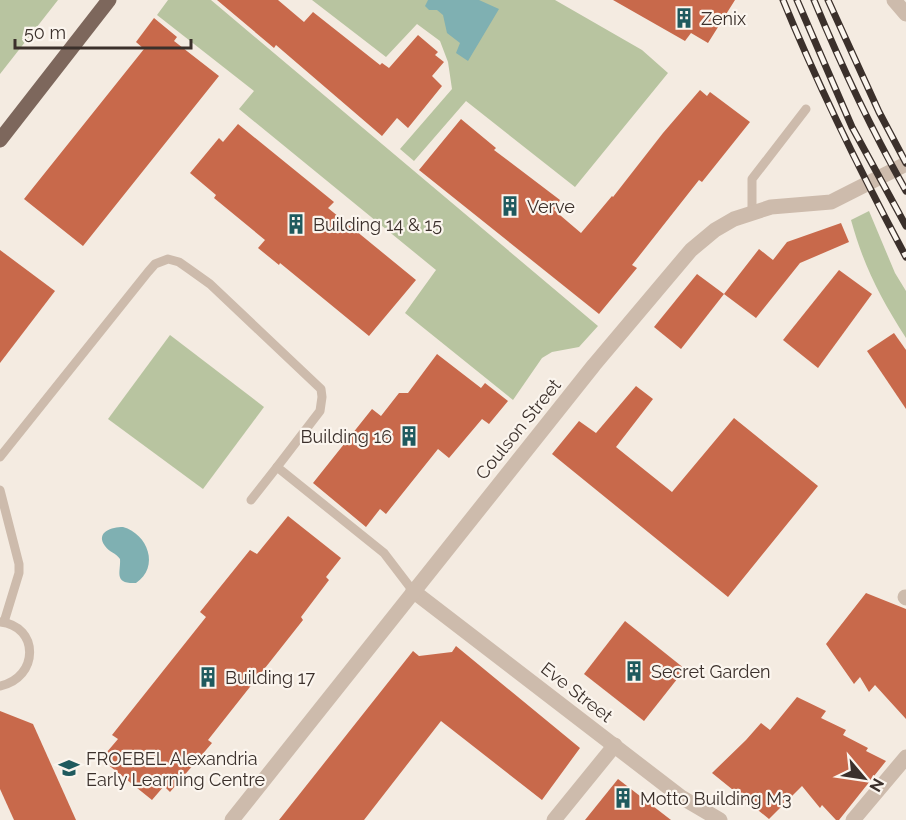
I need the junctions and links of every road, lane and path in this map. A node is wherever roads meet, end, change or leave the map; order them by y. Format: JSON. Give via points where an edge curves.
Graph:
{"nodes":[{"id":1,"x":109,"y":0,"type":"edge"},
{"id":2,"x":894,"y":0,"type":"edge"},
{"id":3,"x":906,"y":14,"type":"edge"},
{"id":4,"x":806,"y":109,"type":"dead end"},
{"id":5,"x":0,"y":140,"type":"edge"},
{"id":6,"x":906,"y":164,"type":"edge"},
{"id":7,"x":752,"y":212,"type":"junction"},
{"id":8,"x":0,"y":457,"type":"edge"},
{"id":9,"x":277,"y":467,"type":"junction"},
{"id":10,"x":0,"y":490,"type":"edge"},
{"id":11,"x":250,"y":500,"type":"dead end"},
{"id":12,"x":413,"y":591,"type":"junction"},
{"id":13,"x":2,"y":622,"type":"edge"},
{"id":14,"x":0,"y":686,"type":"edge"},
{"id":15,"x":615,"y":745,"type":"junction"},
{"id":16,"x":906,"y":757,"type":"edge"},
{"id":17,"x":231,"y":820,"type":"edge"},
{"id":18,"x":554,"y":820,"type":"edge"},
{"id":19,"x":720,"y":820,"type":"edge"},
{"id":20,"x":853,"y":820,"type":"edge"}],
"edges":[{"from":1,"to":5,"type":"main road"},
{"from":2,"to":3,"type":"street"},
{"from":4,"to":7,"type":"lane","via":[[752,179]]},
{"from":6,"to":7,"type":"street","name":"Coulson Street","via":[[831,202]]},
{"from":7,"to":12,"type":"street","name":"Coulson Street","via":[[715,230],[691,250]]},
{"from":8,"to":9,"type":"lane","via":[[148,272],[168,259],[179,262],[210,284],[321,389],[320,411]]},
{"from":9,"to":11,"type":"lane"},
{"from":9,"to":12,"type":"lane","via":[[384,553]]},
{"from":10,"to":13,"type":"lane","via":[[19,564]]},
{"from":12,"to":15,"type":"street","name":"Eve Street"},
{"from":12,"to":17,"type":"street","name":"Coulson Street"},
{"from":13,"to":14,"type":"lane","via":[[22,632],[30,651],[25,671],[18,679]]},
{"from":15,"to":18,"type":"street"},
{"from":15,"to":19,"type":"street","name":"Eve Street","via":[[681,797]]},
{"from":16,"to":20,"type":"street"}]}
